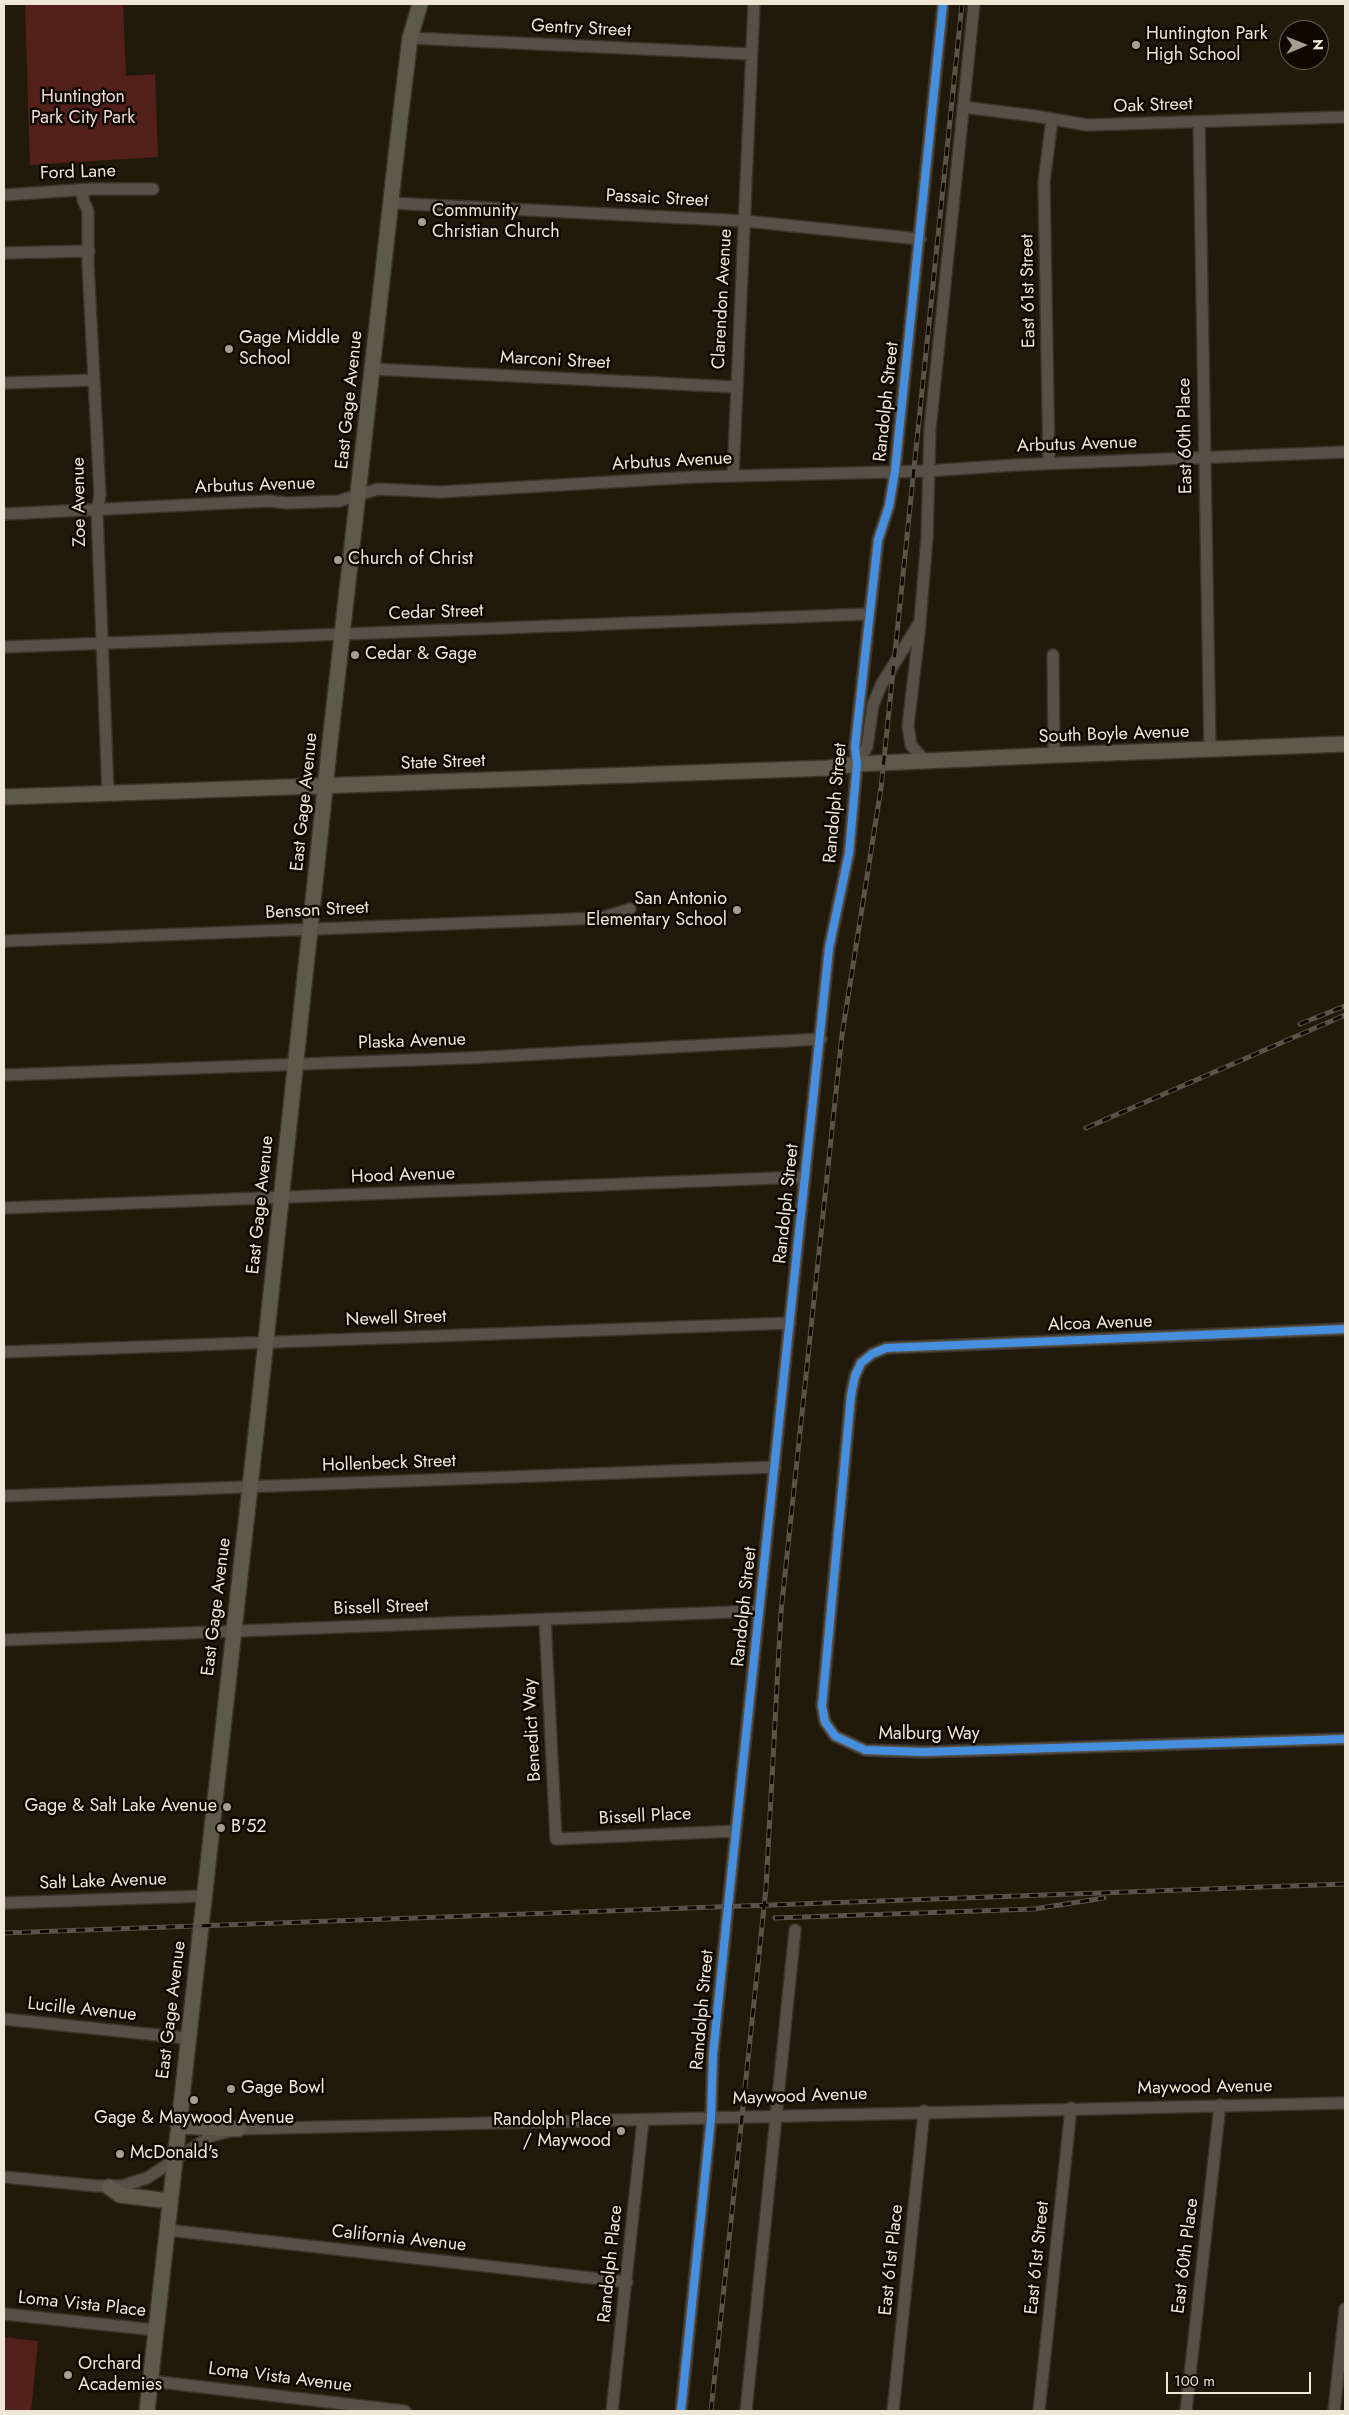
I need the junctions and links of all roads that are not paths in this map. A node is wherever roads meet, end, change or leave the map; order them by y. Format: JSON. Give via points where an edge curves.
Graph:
{"nodes":[{"id":1,"x":420,"y":4,"type":"edge"},
{"id":2,"x":754,"y":4,"type":"edge"},
{"id":3,"x":944,"y":4,"type":"edge"},
{"id":4,"x":974,"y":4,"type":"edge"},
{"id":5,"x":410,"y":38,"type":"junction"},
{"id":6,"x":751,"y":54,"type":"junction"},
{"id":7,"x":963,"y":107,"type":"junction"},
{"id":8,"x":1345,"y":117,"type":"edge"},
{"id":9,"x":1052,"y":119,"type":"junction"},
{"id":10,"x":1199,"y":122,"type":"junction"},
{"id":11,"x":96,"y":189,"type":"junction"},
{"id":12,"x":153,"y":189,"type":"dead end"},
{"id":13,"x":83,"y":190,"type":"junction"},
{"id":14,"x":4,"y":194,"type":"edge"},
{"id":15,"x":391,"y":203,"type":"junction"},
{"id":16,"x":88,"y":211,"type":"junction"},
{"id":17,"x":745,"y":221,"type":"junction"},
{"id":18,"x":920,"y":239,"type":"junction"},
{"id":19,"x":89,"y":251,"type":"junction"},
{"id":20,"x":4,"y":253,"type":"edge"},
{"id":21,"x":372,"y":369,"type":"junction"},
{"id":22,"x":94,"y":380,"type":"junction"},
{"id":23,"x":4,"y":383,"type":"edge"},
{"id":24,"x":737,"y":387,"type":"junction"},
{"id":25,"x":1345,"y":452,"type":"edge"},
{"id":26,"x":1204,"y":458,"type":"junction"},
{"id":27,"x":1049,"y":463,"type":"junction"},
{"id":28,"x":895,"y":471,"type":"junction"},
{"id":29,"x":927,"y":471,"type":"junction"},
{"id":30,"x":733,"y":476,"type":"junction"},
{"id":31,"x":359,"y":494,"type":"junction"},
{"id":32,"x":97,"y":511,"type":"junction"},
{"id":33,"x":4,"y":514,"type":"edge"},
{"id":34,"x":869,"y":614,"type":"junction"},
{"id":35,"x":920,"y":622,"type":"junction"},
{"id":36,"x":343,"y":634,"type":"junction"},
{"id":37,"x":103,"y":643,"type":"junction"},
{"id":38,"x":4,"y":647,"type":"edge"},
{"id":39,"x":1053,"y":655,"type":"dead end"},
{"id":40,"x":1345,"y":744,"type":"edge"},
{"id":41,"x":1210,"y":750,"type":"junction"},
{"id":42,"x":1054,"y":755,"type":"junction"},
{"id":43,"x":925,"y":761,"type":"junction"},
{"id":44,"x":883,"y":763,"type":"joint"},
{"id":45,"x":858,"y":764,"type":"junction"},
{"id":46,"x":326,"y":785,"type":"junction"},
{"id":47,"x":108,"y":793,"type":"junction"},
{"id":48,"x":4,"y":797,"type":"edge"},
{"id":49,"x":630,"y":909,"type":"dead end"},
{"id":50,"x":310,"y":929,"type":"junction"},
{"id":51,"x":4,"y":941,"type":"edge"},
{"id":52,"x":821,"y":1039,"type":"junction"},
{"id":53,"x":296,"y":1063,"type":"junction"},
{"id":54,"x":4,"y":1074,"type":"edge"},
{"id":55,"x":804,"y":1177,"type":"junction"},
{"id":56,"x":281,"y":1198,"type":"junction"},
{"id":57,"x":4,"y":1208,"type":"edge"},
{"id":58,"x":790,"y":1323,"type":"junction"},
{"id":59,"x":1345,"y":1329,"type":"edge"},
{"id":60,"x":265,"y":1342,"type":"junction"},
{"id":61,"x":4,"y":1352,"type":"edge"},
{"id":62,"x":861,"y":1363,"type":"joint"},
{"id":63,"x":775,"y":1467,"type":"junction"},
{"id":64,"x":250,"y":1488,"type":"junction"},
{"id":65,"x":4,"y":1496,"type":"edge"},
{"id":66,"x":759,"y":1611,"type":"junction"},
{"id":67,"x":545,"y":1619,"type":"junction"},
{"id":68,"x":233,"y":1631,"type":"junction"},
{"id":69,"x":4,"y":1640,"type":"edge"},
{"id":70,"x":1345,"y":1739,"type":"edge"},
{"id":71,"x":736,"y":1831,"type":"junction"},
{"id":72,"x":556,"y":1839,"type":"joint"},
{"id":73,"x":204,"y":1896,"type":"junction"},
{"id":74,"x":4,"y":1902,"type":"edge"},
{"id":75,"x":794,"y":1930,"type":"dead end"},
{"id":76,"x":4,"y":2019,"type":"edge"},
{"id":77,"x":187,"y":2038,"type":"junction"},
{"id":78,"x":1345,"y":2103,"type":"edge"},
{"id":79,"x":1220,"y":2105,"type":"junction"},
{"id":80,"x":1070,"y":2108,"type":"junction"},
{"id":81,"x":924,"y":2111,"type":"junction"},
{"id":82,"x":776,"y":2117,"type":"junction"},
{"id":83,"x":711,"y":2118,"type":"junction"},
{"id":84,"x":643,"y":2120,"type":"junction"},
{"id":85,"x":178,"y":2126,"type":"junction"},
{"id":86,"x":238,"y":2128,"type":"junction"},
{"id":87,"x":175,"y":2160,"type":"junction"},
{"id":88,"x":4,"y":2177,"type":"edge"},
{"id":89,"x":109,"y":2187,"type":"junction"},
{"id":90,"x":170,"y":2201,"type":"junction"},
{"id":91,"x":167,"y":2230,"type":"junction"},
{"id":92,"x":627,"y":2282,"type":"junction"},
{"id":93,"x":1345,"y":2310,"type":"edge"},
{"id":94,"x":4,"y":2314,"type":"edge"},
{"id":95,"x":156,"y":2330,"type":"junction"},
{"id":96,"x":150,"y":2381,"type":"junction"},
{"id":97,"x":147,"y":2411,"type":"edge"},
{"id":98,"x":405,"y":2411,"type":"edge"},
{"id":99,"x":612,"y":2411,"type":"edge"},
{"id":100,"x":681,"y":2411,"type":"edge"},
{"id":101,"x":746,"y":2411,"type":"edge"},
{"id":102,"x":893,"y":2411,"type":"edge"},
{"id":103,"x":1039,"y":2411,"type":"edge"},
{"id":104,"x":1186,"y":2411,"type":"edge"},
{"id":105,"x":1334,"y":2411,"type":"edge"}],
"edges":[{"from":1,"to":5,"type":"main road","name":"East Gage Avenue"},
{"from":2,"to":6,"type":"street","name":"Clarendon Avenue"},
{"from":3,"to":18,"type":"street","name":"Randolph Street"},
{"from":4,"to":7,"type":"street","name":"Randolph Street"},
{"from":5,"to":6,"type":"street","name":"Gentry Street"},
{"from":5,"to":15,"type":"main road","name":"East Gage Avenue"},
{"from":6,"to":17,"type":"street","name":"Clarendon Avenue"},
{"from":7,"to":9,"type":"street","name":"Oak Street"},
{"from":7,"to":29,"type":"street","name":"Randolph Street"},
{"from":8,"to":10,"type":"street","name":"Oak Street"},
{"from":9,"to":10,"type":"street","name":"Oak Street","via":[[1087,125]]},
{"from":9,"to":27,"type":"street","name":"East 61st Street","via":[[1044,182]]},
{"from":10,"to":26,"type":"street","name":"East 60th Place"},
{"from":11,"to":12,"type":"street","name":"Ford Lane"},
{"from":11,"to":13,"type":"street","name":"Ford Lane"},
{"from":11,"to":16,"type":"street","name":"Zoe Avenue"},
{"from":13,"to":14,"type":"street","name":"Ford Lane"},
{"from":13,"to":16,"type":"street","name":"Zoe Avenue"},
{"from":15,"to":17,"type":"street","name":"Passaic Street"},
{"from":15,"to":21,"type":"main road","name":"East Gage Avenue"},
{"from":16,"to":19,"type":"street","name":"Zoe Avenue"},
{"from":17,"to":18,"type":"street","name":"Passaic Street"},
{"from":17,"to":24,"type":"street","name":"Clarendon Avenue"},
{"from":18,"to":28,"type":"street","name":"Randolph Street"},
{"from":19,"to":20,"type":"street"},
{"from":19,"to":22,"type":"street","name":"Zoe Avenue"},
{"from":21,"to":24,"type":"street","name":"Marconi Street"},
{"from":21,"to":31,"type":"main road","name":"East Gage Avenue"},
{"from":22,"to":23,"type":"street"},
{"from":22,"to":32,"type":"street","name":"Zoe Avenue","via":[[100,496]]},
{"from":24,"to":30,"type":"street","name":"Clarendon Avenue"},
{"from":25,"to":26,"type":"street","name":"Arbutus Avenue"},
{"from":26,"to":27,"type":"street","name":"Arbutus Avenue"},
{"from":26,"to":41,"type":"street","name":"East 60th Place"},
{"from":27,"to":29,"type":"street","name":"Arbutus Avenue"},
{"from":28,"to":29,"type":"street","name":"Arbutus Avenue"},
{"from":28,"to":30,"type":"street","name":"Arbutus Avenue"},
{"from":28,"to":34,"type":"street","name":"Randolph Street","via":[[889,506],[879,534]]},
{"from":29,"to":35,"type":"street","name":"Randolph Street","via":[[928,537]]},
{"from":30,"to":31,"type":"street","name":"Arbutus Avenue","via":[[440,492],[378,489]]},
{"from":31,"to":32,"type":"street","name":"Arbutus Avenue","via":[[339,501],[269,501]]},
{"from":31,"to":36,"type":"main road","name":"East Gage Avenue"},
{"from":32,"to":33,"type":"street","name":"Arbutus Avenue"},
{"from":32,"to":37,"type":"street","name":"Zoe Avenue"},
{"from":34,"to":36,"type":"street","name":"Cedar Street"},
{"from":34,"to":45,"type":"street","name":"Randolph Street","via":[[855,747]]},
{"from":35,"to":43,"type":"street","via":[[908,726],[911,745]]},
{"from":35,"to":45,"type":"street","name":"Randolph Street","via":[[881,685],[873,705],[866,747]]},
{"from":36,"to":37,"type":"street","name":"Cedar Street"},
{"from":36,"to":46,"type":"main road","name":"East Gage Avenue"},
{"from":37,"to":38,"type":"street","name":"Cedar Street"},
{"from":37,"to":47,"type":"street","name":"Zoe Avenue"},
{"from":39,"to":42,"type":"street"},
{"from":40,"to":41,"type":"main road","name":"South Boyle Avenue"},
{"from":41,"to":42,"type":"main road","name":"South Boyle Avenue"},
{"from":42,"to":43,"type":"main road","name":"South Boyle Avenue"},
{"from":43,"to":44,"type":"main road","name":"South Boyle Avenue"},
{"from":44,"to":45,"type":"main road","name":"State Street"},
{"from":45,"to":46,"type":"main road","name":"State Street","via":[[829,768]]},
{"from":45,"to":52,"type":"street","name":"Randolph Street","via":[[848,853],[829,948]]},
{"from":46,"to":47,"type":"main road","name":"State Street"},
{"from":46,"to":50,"type":"main road","name":"East Gage Avenue"},
{"from":47,"to":48,"type":"main road","name":"State Street"},
{"from":49,"to":50,"type":"street","name":"Benson Street","via":[[601,918]]},
{"from":50,"to":51,"type":"street","name":"Benson Street"},
{"from":50,"to":53,"type":"main road","name":"East Gage Avenue"},
{"from":52,"to":53,"type":"street","name":"Plaska Avenue","via":[[467,1058]]},
{"from":52,"to":55,"type":"street","name":"Randolph Street"},
{"from":53,"to":54,"type":"street","name":"Plaska Avenue"},
{"from":53,"to":56,"type":"main road","name":"East Gage Avenue"},
{"from":55,"to":56,"type":"street","name":"Hood Avenue"},
{"from":55,"to":58,"type":"street","name":"Randolph Street"},
{"from":56,"to":57,"type":"street","name":"Hood Avenue"},
{"from":56,"to":60,"type":"main road","name":"East Gage Avenue"},
{"from":58,"to":60,"type":"street","name":"Newell Street"},
{"from":58,"to":63,"type":"street","name":"Randolph Street"},
{"from":59,"to":62,"type":"street","name":"Alcoa Avenue","via":[[882,1348]]},
{"from":60,"to":61,"type":"street","name":"Newell Street"},
{"from":60,"to":64,"type":"main road","name":"East Gage Avenue"},
{"from":62,"to":70,"type":"street","name":"Malburg Way","via":[[851,1395],[822,1706],[825,1722],[835,1736],[865,1750],[924,1752]]},
{"from":63,"to":64,"type":"street","name":"Hollenbeck Street"},
{"from":63,"to":66,"type":"street","name":"Randolph Street"},
{"from":64,"to":65,"type":"street","name":"Hollenbeck Street"},
{"from":64,"to":68,"type":"main road","name":"East Gage Avenue"},
{"from":66,"to":67,"type":"street","name":"Bissell Street"},
{"from":66,"to":71,"type":"street","name":"Randolph Street"},
{"from":67,"to":68,"type":"street","name":"Bissell Street"},
{"from":67,"to":72,"type":"street","name":"Benedict Way"},
{"from":68,"to":69,"type":"street","name":"Bissell Street"},
{"from":68,"to":73,"type":"main road","name":"East Gage Avenue"},
{"from":71,"to":72,"type":"street","name":"Bissell Place"},
{"from":71,"to":83,"type":"street","name":"Randolph Street","via":[[713,2055]]},
{"from":73,"to":74,"type":"street","name":"Salt Lake Avenue"},
{"from":73,"to":77,"type":"main road","name":"East Gage Avenue"},
{"from":75,"to":82,"type":"street"},
{"from":76,"to":77,"type":"street","name":"Lucille Avenue"},
{"from":77,"to":85,"type":"main road","name":"East Gage Avenue"},
{"from":78,"to":79,"type":"street","name":"Maywood Avenue"},
{"from":79,"to":80,"type":"street","name":"Maywood Avenue"},
{"from":79,"to":104,"type":"street","name":"East 60th Place"},
{"from":80,"to":81,"type":"street","name":"Maywood Avenue"},
{"from":80,"to":103,"type":"street","name":"East 61st Street"},
{"from":81,"to":82,"type":"street","name":"Maywood Avenue"},
{"from":81,"to":102,"type":"street","name":"East 61st Place"},
{"from":82,"to":83,"type":"street","name":"Maywood Avenue"},
{"from":82,"to":101,"type":"street"},
{"from":83,"to":84,"type":"street","name":"Maywood Avenue"},
{"from":83,"to":100,"type":"street","name":"Randolph Street"},
{"from":84,"to":86,"type":"street","name":"Maywood Avenue"},
{"from":84,"to":92,"type":"street","name":"Randolph Place"},
{"from":85,"to":86,"type":"main road"},
{"from":85,"to":87,"type":"main road","name":"East Gage Avenue"},
{"from":86,"to":87,"type":"street","name":"Maywood Avenue","via":[[211,2136]]},
{"from":87,"to":89,"type":"street","via":[[147,2178]]},
{"from":87,"to":90,"type":"main road","name":"East Gage Avenue"},
{"from":88,"to":89,"type":"street"},
{"from":89,"to":90,"type":"main road","via":[[120,2195]]},
{"from":90,"to":91,"type":"main road","name":"East Gage Avenue"},
{"from":91,"to":92,"type":"street","name":"California Avenue"},
{"from":91,"to":95,"type":"main road","name":"East Gage Avenue"},
{"from":92,"to":99,"type":"street","name":"Randolph Place"},
{"from":93,"to":105,"type":"street"},
{"from":94,"to":95,"type":"street","name":"Loma Vista Place"},
{"from":95,"to":96,"type":"main road","name":"East Gage Avenue"},
{"from":96,"to":97,"type":"main road","name":"East Gage Avenue"},
{"from":96,"to":98,"type":"street","name":"Loma Vista Avenue"}]}
